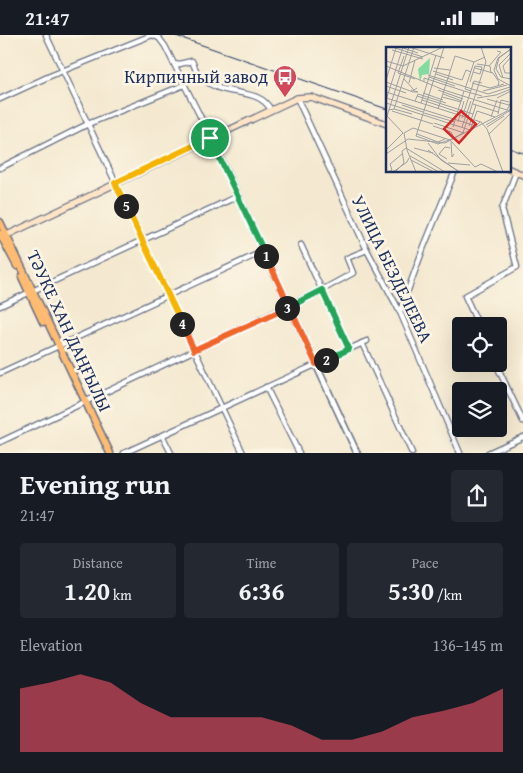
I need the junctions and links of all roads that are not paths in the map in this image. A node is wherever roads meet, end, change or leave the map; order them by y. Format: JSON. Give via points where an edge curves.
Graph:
{"nodes":[{"id":1,"x":46,"y":35,"type":"edge"},
{"id":2,"x":175,"y":65,"type":"junction"},
{"id":3,"x":63,"y":71,"type":"junction"},
{"id":4,"x":184,"y":85,"type":"junction"},
{"id":5,"x":297,"y":98,"type":"junction"},
{"id":6,"x":0,"y":99,"type":"edge"},
{"id":7,"x":271,"y":110,"type":"junction"},
{"id":8,"x":88,"y":124,"type":"junction"},
{"id":9,"x":386,"y":125,"type":"edge"},
{"id":10,"x":210,"y":138,"type":"junction"},
{"id":11,"x":0,"y":168,"type":"edge"},
{"id":12,"x":510,"y":169,"type":"edge"},
{"id":13,"x":516,"y":172,"type":"junction"},
{"id":14,"x":454,"y":173,"type":"edge"},
{"id":15,"x":523,"y":175,"type":"edge"},
{"id":16,"x":115,"y":183,"type":"junction"},
{"id":17,"x":238,"y":196,"type":"junction"},
{"id":18,"x":0,"y":222,"type":"edge"},
{"id":19,"x":2,"y":236,"type":"edge"},
{"id":20,"x":142,"y":239,"type":"junction"},
{"id":21,"x":301,"y":245,"type":"dead end"},
{"id":22,"x":367,"y":250,"type":"junction"},
{"id":23,"x":264,"y":251,"type":"junction"},
{"id":24,"x":322,"y":290,"type":"junction"},
{"id":25,"x":30,"y":291,"type":"junction"},
{"id":26,"x":168,"y":295,"type":"junction"},
{"id":27,"x":0,"y":306,"type":"edge"},
{"id":28,"x":289,"y":307,"type":"junction"},
{"id":29,"x":400,"y":312,"type":"junction"},
{"id":30,"x":475,"y":317,"type":"edge"},
{"id":31,"x":57,"y":345,"type":"junction"},
{"id":32,"x":349,"y":349,"type":"junction"},
{"id":33,"x":194,"y":350,"type":"junction"},
{"id":34,"x":316,"y":364,"type":"junction"},
{"id":35,"x":500,"y":372,"type":"edge"},
{"id":36,"x":0,"y":373,"type":"edge"},
{"id":37,"x":266,"y":387,"type":"junction"},
{"id":38,"x":84,"y":402,"type":"junction"},
{"id":39,"x":221,"y":407,"type":"junction"},
{"id":40,"x":523,"y":421,"type":"edge"},
{"id":41,"x":162,"y":435,"type":"junction"},
{"id":42,"x":523,"y":437,"type":"edge"},
{"id":43,"x":0,"y":442,"type":"edge"},
{"id":44,"x":108,"y":453,"type":"edge"},
{"id":45,"x":124,"y":453,"type":"edge"},
{"id":46,"x":171,"y":453,"type":"edge"},
{"id":47,"x":243,"y":453,"type":"edge"},
{"id":48,"x":299,"y":453,"type":"edge"},
{"id":49,"x":357,"y":453,"type":"edge"},
{"id":50,"x":412,"y":453,"type":"edge"},
{"id":51,"x":460,"y":453,"type":"edge"},
{"id":52,"x":488,"y":453,"type":"edge"}],
"edges":[{"from":1,"to":3,"type":"street"},
{"from":2,"to":3,"type":"street","via":[[159,38],[152,35]]},
{"from":2,"to":4,"type":"street"},
{"from":2,"to":7,"type":"street","via":[[192,61],[199,75],[216,88],[255,96],[266,101]]},
{"from":3,"to":6,"type":"street"},
{"from":3,"to":8,"type":"street"},
{"from":4,"to":8,"type":"street"},
{"from":4,"to":10,"type":"street"},
{"from":5,"to":7,"type":"main road"},
{"from":5,"to":9,"type":"main road","via":[[311,97]]},
{"from":5,"to":22,"type":"street","name":"УЛИЦА БЕЗДЕЛЕЕВА"},
{"from":7,"to":10,"type":"main road"},
{"from":8,"to":11,"type":"street"},
{"from":8,"to":16,"type":"street"},
{"from":10,"to":16,"type":"main road"},
{"from":10,"to":17,"type":"street"},
{"from":12,"to":13,"type":"main road"},
{"from":13,"to":15,"type":"main road"},
{"from":13,"to":30,"type":"street","via":[[502,209],[516,267],[465,296]]},
{"from":14,"to":29,"type":"street"},
{"from":16,"to":19,"type":"main road"},
{"from":16,"to":20,"type":"street"},
{"from":17,"to":20,"type":"street"},
{"from":17,"to":23,"type":"street"},
{"from":18,"to":19,"type":"main road","name":"ТӘУКЕ ХАН ДАҢҒЫЛЫ"},
{"from":19,"to":25,"type":"main road","name":"ТӘУКЕ ХАН ДАҢҒЫЛЫ"},
{"from":20,"to":25,"type":"street"},
{"from":20,"to":26,"type":"street"},
{"from":21,"to":24,"type":"street"},
{"from":22,"to":24,"type":"street","via":[[347,258],[353,273]]},
{"from":22,"to":29,"type":"street","name":"УЛИЦА БЕЗДЕЛЕЕВА"},
{"from":23,"to":26,"type":"street"},
{"from":23,"to":28,"type":"street"},
{"from":24,"to":28,"type":"street"},
{"from":24,"to":32,"type":"street"},
{"from":25,"to":27,"type":"street"},
{"from":25,"to":31,"type":"main road","name":"ТӘУКЕ ХАН ДАҢҒЫЛЫ"},
{"from":26,"to":31,"type":"street"},
{"from":26,"to":33,"type":"street"},
{"from":28,"to":33,"type":"street"},
{"from":28,"to":34,"type":"street"},
{"from":29,"to":51,"type":"street","name":"УЛИЦА БЕЗДЕЛЕЕВА"},
{"from":31,"to":36,"type":"street"},
{"from":31,"to":38,"type":"main road","name":"ТӘУКЕ ХАН ДАҢҒЫЛЫ"},
{"from":32,"to":34,"type":"street"},
{"from":32,"to":50,"type":"street","via":[[364,342]]},
{"from":33,"to":38,"type":"street"},
{"from":33,"to":39,"type":"street"},
{"from":34,"to":37,"type":"street"},
{"from":34,"to":49,"type":"street"},
{"from":35,"to":40,"type":"street"},
{"from":37,"to":39,"type":"street"},
{"from":37,"to":48,"type":"street"},
{"from":38,"to":43,"type":"street"},
{"from":38,"to":44,"type":"main road","name":"ТӘУКЕ ХАН ДАҢҒЫЛЫ"},
{"from":39,"to":41,"type":"street"},
{"from":39,"to":47,"type":"street"},
{"from":41,"to":45,"type":"street"},
{"from":41,"to":46,"type":"street"},
{"from":42,"to":52,"type":"street"}]}
